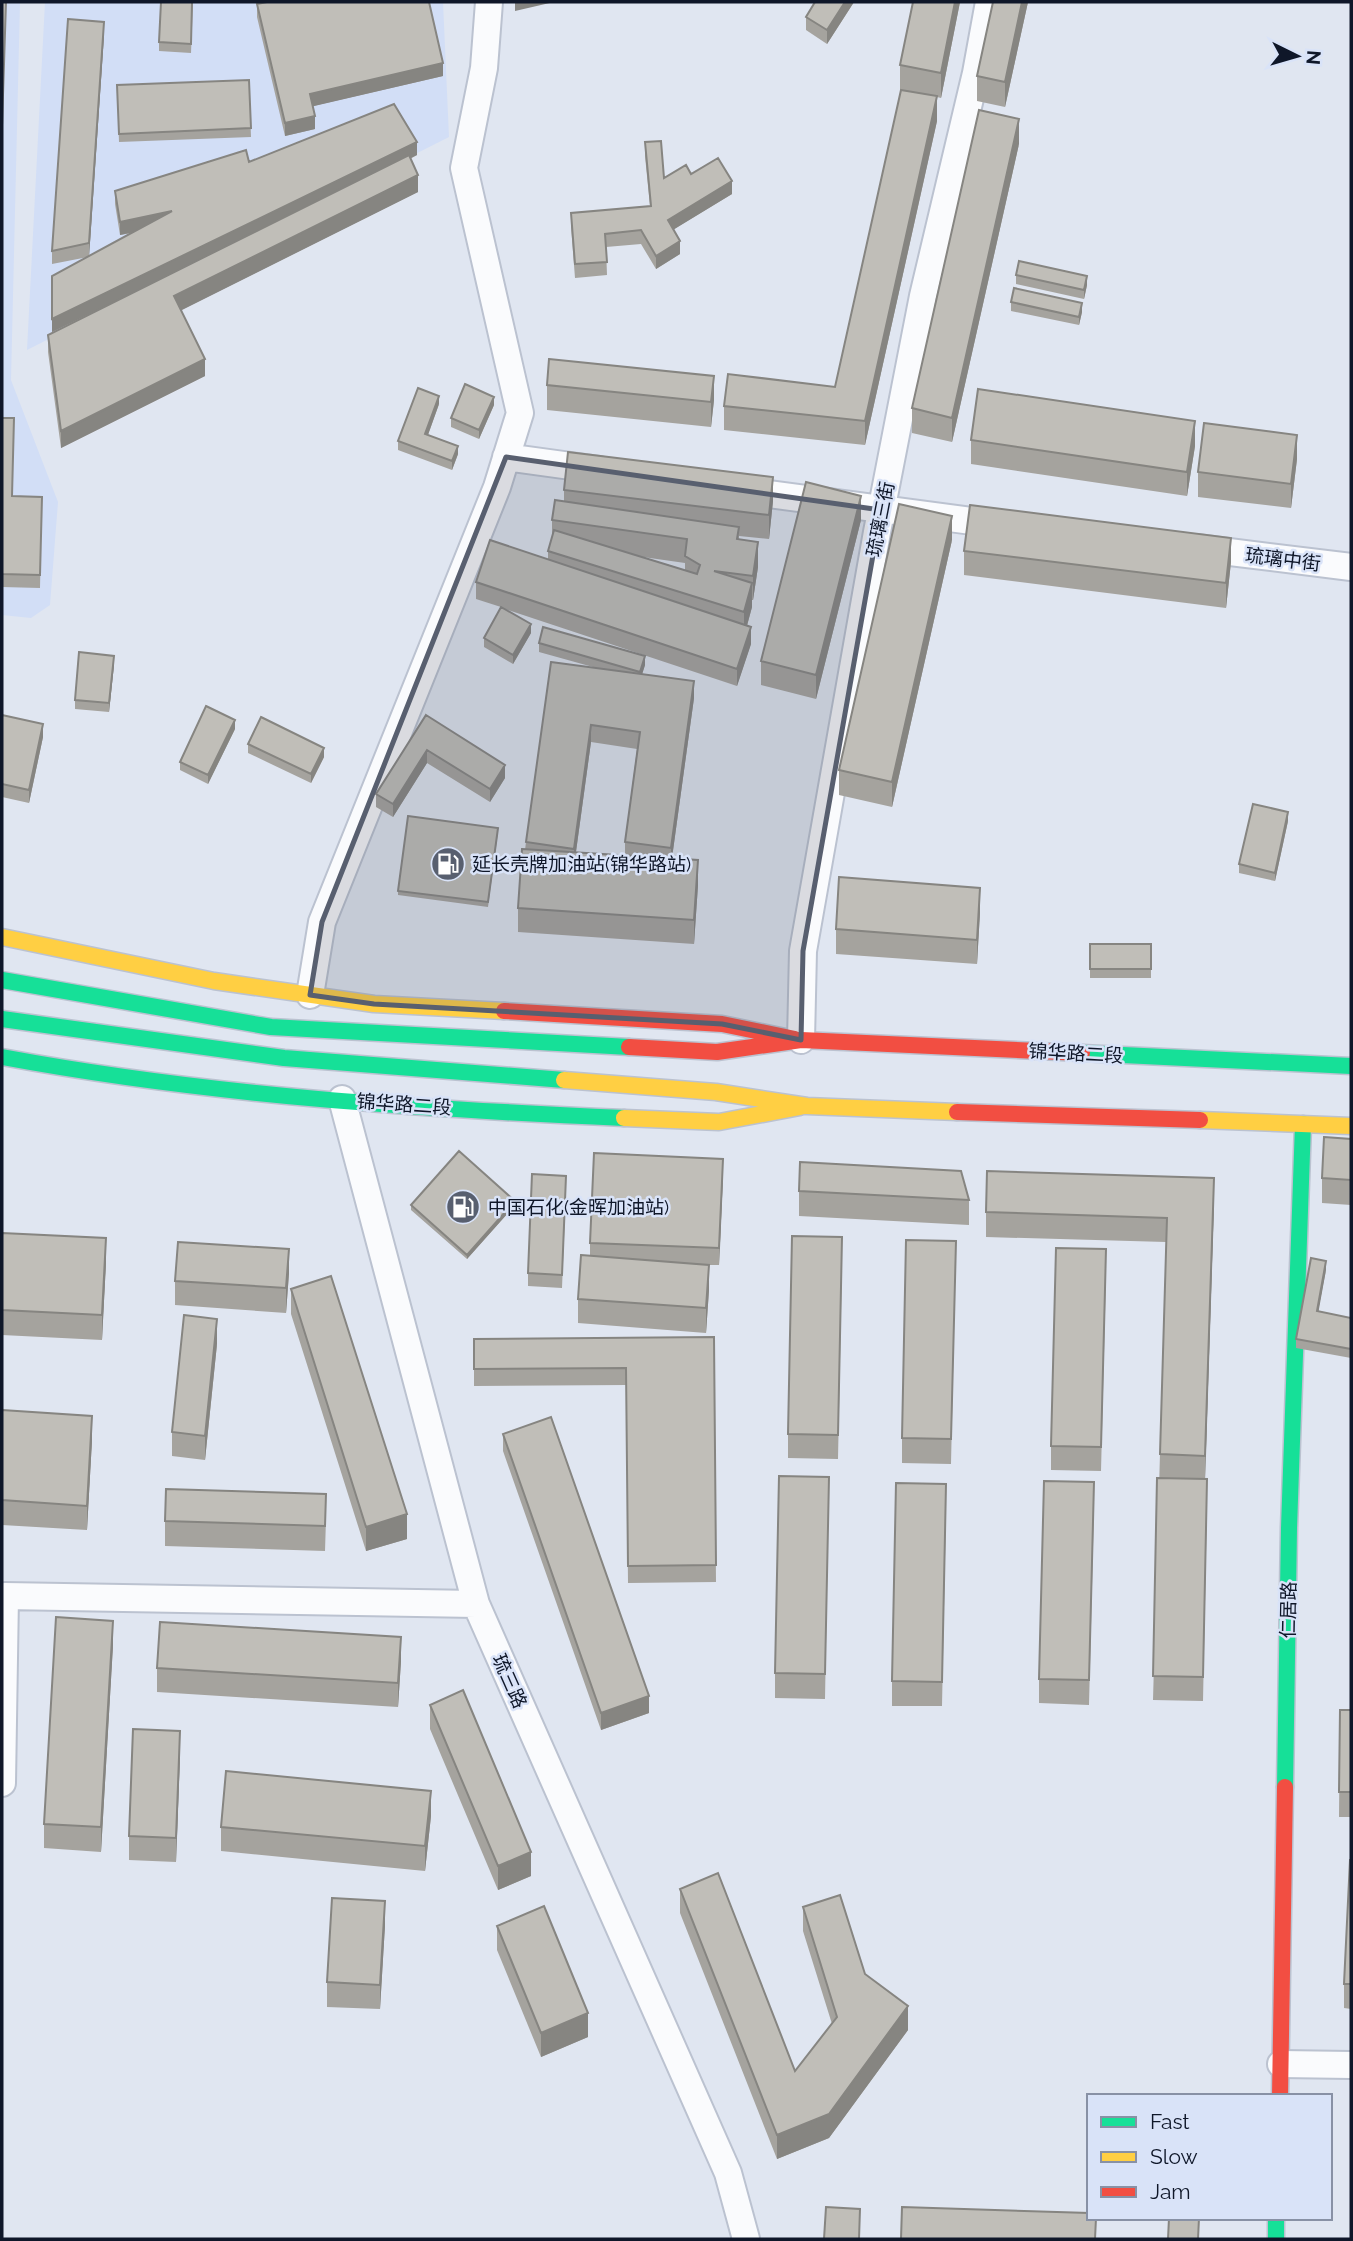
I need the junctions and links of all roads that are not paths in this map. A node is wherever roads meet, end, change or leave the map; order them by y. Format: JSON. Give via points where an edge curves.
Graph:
{"nodes":[{"id":1,"x":489,"y":2,"type":"edge"},
{"id":2,"x":989,"y":2,"type":"edge"},
{"id":3,"x":506,"y":457,"type":"junction"},
{"id":4,"x":627,"y":474,"type":"edge"},
{"id":5,"x":707,"y":485,"type":"edge"},
{"id":6,"x":881,"y":510,"type":"junction"},
{"id":7,"x":1020,"y":527,"type":"edge"},
{"id":8,"x":1172,"y":545,"type":"edge"},
{"id":9,"x":1351,"y":567,"type":"edge"},
{"id":10,"x":2,"y":937,"type":"edge"},
{"id":11,"x":2,"y":980,"type":"edge"},
{"id":12,"x":310,"y":995,"type":"junction"},
{"id":13,"x":2,"y":1018,"type":"edge"},
{"id":14,"x":800,"y":1040,"type":"junction"},
{"id":15,"x":2,"y":1057,"type":"edge"},
{"id":16,"x":1351,"y":1066,"type":"edge"},
{"id":17,"x":342,"y":1099,"type":"junction"},
{"id":18,"x":807,"y":1106,"type":"junction"},
{"id":19,"x":1303,"y":1124,"type":"junction"},
{"id":20,"x":1351,"y":1126,"type":"edge"},
{"id":21,"x":476,"y":1604,"type":"junction"},
{"id":22,"x":2,"y":1783,"type":"edge"},
{"id":23,"x":1281,"y":2064,"type":"junction"},
{"id":24,"x":1351,"y":2066,"type":"edge"},
{"id":25,"x":1280,"y":2094,"type":"edge"},
{"id":26,"x":1276,"y":2220,"type":"edge"},
{"id":27,"x":746,"y":2239,"type":"edge"},
{"id":28,"x":1276,"y":2239,"type":"edge"}],
"edges":[{"from":1,"to":3,"type":"street","via":[[484,68],[464,168],[520,413]]},
{"from":2,"to":6,"type":"street","name":"琉璃三街"},
{"from":3,"to":4,"type":"street"},
{"from":3,"to":12,"type":"street","via":[[322,922]]},
{"from":5,"to":6,"type":"street"},
{"from":6,"to":7,"type":"street"},
{"from":6,"to":14,"type":"street","name":"琉璃三街","via":[[803,951]]},
{"from":8,"to":9,"type":"street","name":"琉璃中街"},
{"from":10,"to":12,"type":"main road","name":"锦华路二段","via":[[214,981]]},
{"from":11,"to":14,"type":"main road","name":"锦华路二段","via":[[271,1027],[717,1052]]},
{"from":12,"to":14,"type":"main road","name":"锦华路二段","via":[[374,1004],[722,1024]]},
{"from":13,"to":18,"type":"main road","name":"锦华路二段","via":[[284,1058],[716,1092]]},
{"from":14,"to":16,"type":"main road","name":"锦华路二段"},
{"from":15,"to":17,"type":"main road","name":"锦华路二段","via":[[280,1095]]},
{"from":17,"to":18,"type":"main road","name":"锦华路二段","via":[[719,1122]]},
{"from":17,"to":21,"type":"street","name":"琉三路"},
{"from":18,"to":19,"type":"main road","name":"锦华路二段"},
{"from":19,"to":20,"type":"main road","name":"锦华路二段"},
{"from":19,"to":23,"type":"main road","name":"仁居路","via":[[1289,1542]]},
{"from":21,"to":22,"type":"street","via":[[5,1596]]},
{"from":21,"to":27,"type":"street","name":"琉三路","via":[[729,2173]]},
{"from":23,"to":24,"type":"street"},
{"from":23,"to":25,"type":"main road","name":"仁居路"},
{"from":26,"to":28,"type":"main road"}]}
